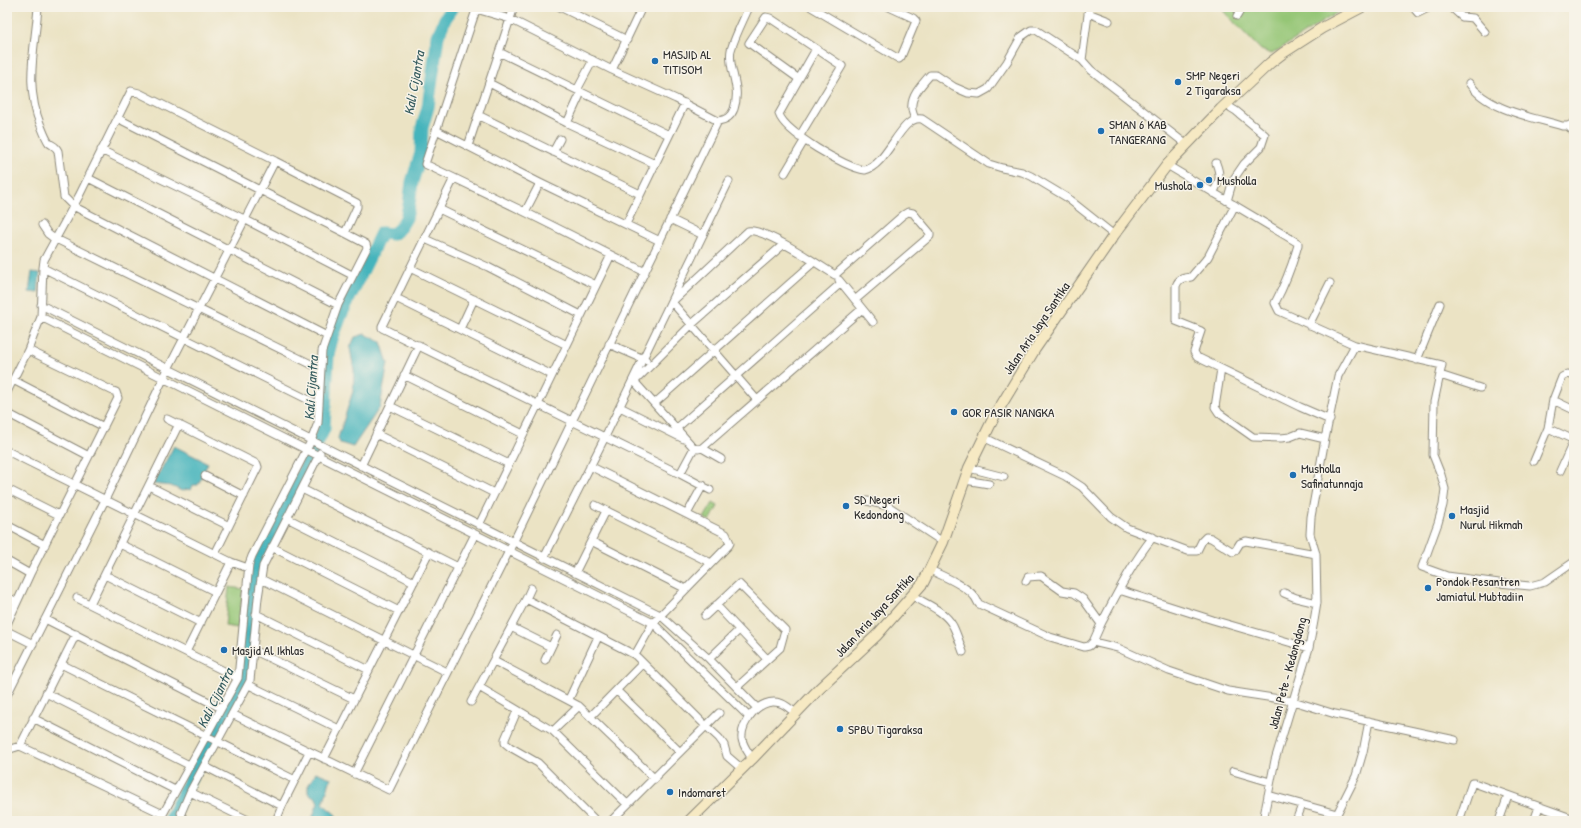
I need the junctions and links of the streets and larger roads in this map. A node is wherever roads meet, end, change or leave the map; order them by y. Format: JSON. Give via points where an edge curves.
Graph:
{"nodes":[{"id":1,"x":38,"y":7,"type":"edge"},
{"id":2,"x":514,"y":7,"type":"edge"},
{"id":3,"x":560,"y":7,"type":"edge"},
{"id":4,"x":749,"y":7,"type":"edge"},
{"id":5,"x":811,"y":7,"type":"edge"},
{"id":6,"x":889,"y":7,"type":"edge"},
{"id":7,"x":1242,"y":7,"type":"edge"},
{"id":8,"x":1362,"y":7,"type":"edge"},
{"id":9,"x":1413,"y":7,"type":"edge"},
{"id":10,"x":1430,"y":7,"type":"edge"},
{"id":11,"x":1451,"y":7,"type":"edge"},
{"id":12,"x":476,"y":8,"type":"edge"},
{"id":13,"x":640,"y":8,"type":"edge"},
{"id":14,"x":820,"y":9,"type":"edge"},
{"id":15,"x":1088,"y":9,"type":"edge"},
{"id":16,"x":1237,"y":16,"type":"dead end"},
{"id":17,"x":510,"y":20,"type":"junction"},
{"id":18,"x":1109,"y":21,"type":"dead end"},
{"id":19,"x":1485,"y":32,"type":"dead end"},
{"id":20,"x":627,"y":40,"type":"junction"},
{"id":21,"x":816,"y":49,"type":"junction"},
{"id":22,"x":499,"y":52,"type":"junction"},
{"id":23,"x":593,"y":60,"type":"junction"},
{"id":24,"x":1082,"y":60,"type":"junction"},
{"id":25,"x":612,"y":70,"type":"junction"},
{"id":26,"x":799,"y":79,"type":"junction"},
{"id":27,"x":489,"y":83,"type":"junction"},
{"id":28,"x":1469,"y":83,"type":"dead end"},
{"id":29,"x":578,"y":94,"type":"junction"},
{"id":30,"x":685,"y":103,"type":"junction"},
{"id":31,"x":1226,"y":105,"type":"junction"},
{"id":32,"x":478,"y":115,"type":"junction"},
{"id":33,"x":117,"y":118,"type":"junction"},
{"id":34,"x":915,"y":119,"type":"junction"},
{"id":35,"x":718,"y":121,"type":"junction"},
{"id":36,"x":567,"y":123,"type":"junction"},
{"id":37,"x":1571,"y":124,"type":"edge"},
{"id":38,"x":436,"y":130,"type":"junction"},
{"id":39,"x":1574,"y":132,"type":"edge"},
{"id":40,"x":669,"y":135,"type":"junction"},
{"id":41,"x":560,"y":139,"type":"dead end"},
{"id":42,"x":802,"y":139,"type":"junction"},
{"id":43,"x":1187,"y":145,"type":"junction"},
{"id":44,"x":468,"y":146,"type":"junction"},
{"id":45,"x":101,"y":150,"type":"junction"},
{"id":46,"x":553,"y":152,"type":"junction"},
{"id":47,"x":275,"y":161,"type":"junction"},
{"id":48,"x":1216,"y":163,"type":"dead end"},
{"id":49,"x":655,"y":164,"type":"junction"},
{"id":50,"x":1166,"y":165,"type":"junction"},
{"id":51,"x":784,"y":173,"type":"dead end"},
{"id":52,"x":88,"y":178,"type":"junction"},
{"id":53,"x":454,"y":178,"type":"junction"},
{"id":54,"x":729,"y":181,"type":"dead end"},
{"id":55,"x":540,"y":183,"type":"junction"},
{"id":56,"x":260,"y":190,"type":"junction"},
{"id":57,"x":1213,"y":193,"type":"junction"},
{"id":58,"x":640,"y":194,"type":"junction"},
{"id":59,"x":1227,"y":201,"type":"junction"},
{"id":60,"x":73,"y":206,"type":"junction"},
{"id":61,"x":1235,"y":206,"type":"junction"},
{"id":62,"x":439,"y":208,"type":"junction"},
{"id":63,"x":525,"y":212,"type":"junction"},
{"id":64,"x":244,"y":219,"type":"junction"},
{"id":65,"x":670,"y":219,"type":"junction"},
{"id":66,"x":626,"y":224,"type":"junction"},
{"id":67,"x":42,"y":225,"type":"dead end"},
{"id":68,"x":345,"y":233,"type":"junction"},
{"id":69,"x":703,"y":234,"type":"junction"},
{"id":70,"x":1114,"y":235,"type":"junction"},
{"id":71,"x":56,"y":239,"type":"junction"},
{"id":72,"x":424,"y":239,"type":"junction"},
{"id":73,"x":660,"y":241,"type":"junction"},
{"id":74,"x":784,"y":244,"type":"junction"},
{"id":75,"x":229,"y":248,"type":"junction"},
{"id":76,"x":611,"y":255,"type":"junction"},
{"id":77,"x":814,"y":262,"type":"junction"},
{"id":78,"x":43,"y":268,"type":"junction"},
{"id":79,"x":410,"y":268,"type":"junction"},
{"id":80,"x":645,"y":272,"type":"junction"},
{"id":81,"x":352,"y":275,"type":"junction"},
{"id":82,"x":835,"y":275,"type":"junction"},
{"id":83,"x":213,"y":279,"type":"junction"},
{"id":84,"x":841,"y":283,"type":"junction"},
{"id":85,"x":1330,"y":283,"type":"dead end"},
{"id":86,"x":596,"y":285,"type":"junction"},
{"id":87,"x":396,"y":298,"type":"junction"},
{"id":88,"x":474,"y":299,"type":"junction"},
{"id":89,"x":855,"y":300,"type":"junction"},
{"id":90,"x":671,"y":302,"type":"junction"},
{"id":91,"x":1440,"y":304,"type":"dead end"},
{"id":92,"x":41,"y":305,"type":"junction"},
{"id":93,"x":338,"y":305,"type":"junction"},
{"id":94,"x":199,"y":309,"type":"junction"},
{"id":95,"x":862,"y":309,"type":"junction"},
{"id":96,"x":581,"y":315,"type":"junction"},
{"id":97,"x":41,"y":317,"type":"junction"},
{"id":98,"x":873,"y":322,"type":"dead end"},
{"id":99,"x":691,"y":325,"type":"junction"},
{"id":100,"x":1309,"y":325,"type":"junction"},
{"id":101,"x":460,"y":329,"type":"junction"},
{"id":102,"x":327,"y":336,"type":"junction"},
{"id":103,"x":183,"y":338,"type":"junction"},
{"id":104,"x":609,"y":344,"type":"junction"},
{"id":105,"x":419,"y":345,"type":"junction"},
{"id":106,"x":567,"y":345,"type":"junction"},
{"id":107,"x":1355,"y":345,"type":"junction"},
{"id":108,"x":28,"y":350,"type":"junction"},
{"id":109,"x":714,"y":351,"type":"junction"},
{"id":110,"x":643,"y":359,"type":"junction"},
{"id":111,"x":1417,"y":360,"type":"junction"},
{"id":112,"x":652,"y":364,"type":"junction"},
{"id":113,"x":168,"y":369,"type":"junction"},
{"id":114,"x":321,"y":369,"type":"junction"},
{"id":115,"x":1221,"y":369,"type":"junction"},
{"id":116,"x":1440,"y":374,"type":"junction"},
{"id":117,"x":404,"y":375,"type":"junction"},
{"id":118,"x":552,"y":375,"type":"junction"},
{"id":119,"x":736,"y":376,"type":"junction"},
{"id":120,"x":1574,"y":376,"type":"edge"},
{"id":121,"x":164,"y":378,"type":"junction"},
{"id":122,"x":13,"y":380,"type":"junction"},
{"id":123,"x":634,"y":380,"type":"junction"},
{"id":124,"x":1480,"y":388,"type":"dead end"},
{"id":125,"x":7,"y":392,"type":"edge"},
{"id":126,"x":758,"y":400,"type":"junction"},
{"id":127,"x":1553,"y":400,"type":"junction"},
{"id":128,"x":655,"y":403,"type":"junction"},
{"id":129,"x":538,"y":404,"type":"junction"},
{"id":130,"x":319,"y":405,"type":"junction"},
{"id":131,"x":390,"y":406,"type":"junction"},
{"id":132,"x":620,"y":408,"type":"junction"},
{"id":133,"x":1574,"y":410,"type":"edge"},
{"id":134,"x":7,"y":413,"type":"edge"},
{"id":135,"x":167,"y":419,"type":"dead end"},
{"id":136,"x":1330,"y":420,"type":"junction"},
{"id":137,"x":572,"y":421,"type":"junction"},
{"id":138,"x":179,"y":424,"type":"junction"},
{"id":139,"x":104,"y":427,"type":"junction"},
{"id":140,"x":677,"y":428,"type":"junction"},
{"id":141,"x":1548,"y":428,"type":"junction"},
{"id":142,"x":376,"y":434,"type":"junction"},
{"id":143,"x":523,"y":434,"type":"junction"},
{"id":144,"x":605,"y":437,"type":"junction"},
{"id":145,"x":983,"y":437,"type":"junction"},
{"id":146,"x":1325,"y":439,"type":"junction"},
{"id":147,"x":1574,"y":440,"type":"edge"},
{"id":148,"x":688,"y":441,"type":"junction"},
{"id":149,"x":312,"y":442,"type":"junction"},
{"id":150,"x":322,"y":446,"type":"junction"},
{"id":151,"x":694,"y":448,"type":"junction"},
{"id":152,"x":702,"y":448,"type":"junction"},
{"id":153,"x":307,"y":450,"type":"junction"},
{"id":154,"x":7,"y":451,"type":"edge"},
{"id":155,"x":318,"y":455,"type":"junction"},
{"id":156,"x":89,"y":456,"type":"junction"},
{"id":157,"x":722,"y":459,"type":"dead end"},
{"id":158,"x":1534,"y":461,"type":"dead end"},
{"id":159,"x":509,"y":464,"type":"junction"},
{"id":160,"x":360,"y":466,"type":"junction"},
{"id":161,"x":590,"y":466,"type":"junction"},
{"id":162,"x":969,"y":468,"type":"junction"},
{"id":163,"x":1560,"y":471,"type":"dead end"},
{"id":164,"x":680,"y":474,"type":"junction"},
{"id":165,"x":205,"y":476,"type":"dead end"},
{"id":166,"x":1004,"y":477,"type":"dead end"},
{"id":167,"x":965,"y":480,"type":"junction"},
{"id":168,"x":989,"y":484,"type":"dead end"},
{"id":169,"x":74,"y":485,"type":"junction"},
{"id":170,"x":702,"y":485,"type":"junction"},
{"id":171,"x":149,"y":486,"type":"junction"},
{"id":172,"x":7,"y":488,"type":"edge"},
{"id":173,"x":302,"y":489,"type":"junction"},
{"id":174,"x":710,"y":490,"type":"dead end"},
{"id":175,"x":494,"y":493,"type":"junction"},
{"id":176,"x":244,"y":496,"type":"junction"},
{"id":177,"x":105,"y":500,"type":"junction"},
{"id":178,"x":867,"y":501,"type":"dead end"},
{"id":179,"x":595,"y":505,"type":"dead end"},
{"id":180,"x":606,"y":511,"type":"junction"},
{"id":181,"x":688,"y":514,"type":"junction"},
{"id":182,"x":59,"y":515,"type":"junction"},
{"id":183,"x":135,"y":515,"type":"junction"},
{"id":184,"x":287,"y":518,"type":"junction"},
{"id":185,"x":7,"y":525,"type":"edge"},
{"id":186,"x":479,"y":525,"type":"junction"},
{"id":187,"x":229,"y":526,"type":"junction"},
{"id":188,"x":475,"y":534,"type":"junction"},
{"id":189,"x":1153,"y":537,"type":"junction"},
{"id":190,"x":591,"y":541,"type":"junction"},
{"id":191,"x":513,"y":542,"type":"junction"},
{"id":192,"x":943,"y":542,"type":"junction"},
{"id":193,"x":44,"y":544,"type":"junction"},
{"id":194,"x":120,"y":544,"type":"junction"},
{"id":195,"x":272,"y":547,"type":"junction"},
{"id":196,"x":508,"y":551,"type":"junction"},
{"id":197,"x":429,"y":552,"type":"junction"},
{"id":198,"x":215,"y":554,"type":"junction"},
{"id":199,"x":1316,"y":554,"type":"junction"},
{"id":200,"x":544,"y":558,"type":"junction"},
{"id":201,"x":7,"y":561,"type":"edge"},
{"id":202,"x":231,"y":562,"type":"junction"},
{"id":203,"x":1574,"y":562,"type":"edge"},
{"id":204,"x":712,"y":563,"type":"junction"},
{"id":205,"x":458,"y":567,"type":"junction"},
{"id":206,"x":248,"y":568,"type":"junction"},
{"id":207,"x":930,"y":570,"type":"junction"},
{"id":208,"x":575,"y":573,"type":"junction"},
{"id":209,"x":30,"y":574,"type":"junction"},
{"id":210,"x":105,"y":575,"type":"junction"},
{"id":211,"x":261,"y":579,"type":"junction"},
{"id":212,"x":1026,"y":581,"type":"dead end"},
{"id":213,"x":414,"y":582,"type":"junction"},
{"id":214,"x":531,"y":588,"type":"dead end"},
{"id":215,"x":686,"y":589,"type":"junction"},
{"id":216,"x":1119,"y":590,"type":"junction"},
{"id":217,"x":216,"y":592,"type":"junction"},
{"id":218,"x":1284,"y":593,"type":"dead end"},
{"id":219,"x":913,"y":596,"type":"junction"},
{"id":220,"x":7,"y":597,"type":"edge"},
{"id":221,"x":77,"y":598,"type":"dead end"},
{"id":222,"x":526,"y":599,"type":"junction"},
{"id":223,"x":17,"y":602,"type":"junction"},
{"id":224,"x":1317,"y":603,"type":"junction"},
{"id":225,"x":90,"y":604,"type":"junction"},
{"id":226,"x":716,"y":605,"type":"junction"},
{"id":227,"x":399,"y":611,"type":"junction"},
{"id":228,"x":256,"y":614,"type":"junction"},
{"id":229,"x":660,"y":615,"type":"junction"},
{"id":230,"x":705,"y":616,"type":"dead end"},
{"id":231,"x":45,"y":619,"type":"junction"},
{"id":232,"x":201,"y":623,"type":"junction"},
{"id":233,"x":653,"y":623,"type":"junction"},
{"id":234,"x":7,"y":624,"type":"edge"},
{"id":235,"x":1101,"y":624,"type":"junction"},
{"id":236,"x":511,"y":627,"type":"junction"},
{"id":237,"x":739,"y":630,"type":"junction"},
{"id":238,"x":7,"y":631,"type":"edge"},
{"id":239,"x":76,"y":634,"type":"junction"},
{"id":240,"x":557,"y":635,"type":"dead end"},
{"id":241,"x":598,"y":637,"type":"junction"},
{"id":242,"x":384,"y":641,"type":"junction"},
{"id":243,"x":1093,"y":642,"type":"junction"},
{"id":244,"x":33,"y":644,"type":"junction"},
{"id":245,"x":551,"y":648,"type":"junction"},
{"id":246,"x":1309,"y":648,"type":"junction"},
{"id":247,"x":253,"y":650,"type":"junction"},
{"id":248,"x":186,"y":652,"type":"junction"},
{"id":249,"x":963,"y":652,"type":"dead end"},
{"id":250,"x":635,"y":655,"type":"junction"},
{"id":251,"x":414,"y":656,"type":"junction"},
{"id":252,"x":709,"y":658,"type":"junction"},
{"id":253,"x":767,"y":659,"type":"junction"},
{"id":254,"x":545,"y":660,"type":"dead end"},
{"id":255,"x":494,"y":661,"type":"junction"},
{"id":256,"x":644,"y":663,"type":"junction"},
{"id":257,"x":61,"y":664,"type":"junction"},
{"id":258,"x":369,"y":670,"type":"junction"},
{"id":259,"x":447,"y":672,"type":"junction"},
{"id":260,"x":238,"y":678,"type":"junction"},
{"id":261,"x":249,"y":685,"type":"junction"},
{"id":262,"x":479,"y":687,"type":"junction"},
{"id":263,"x":737,"y":687,"type":"junction"},
{"id":264,"x":617,"y":691,"type":"junction"},
{"id":265,"x":46,"y":693,"type":"junction"},
{"id":266,"x":7,"y":695,"type":"edge"},
{"id":267,"x":354,"y":699,"type":"junction"},
{"id":268,"x":569,"y":699,"type":"junction"},
{"id":269,"x":1293,"y":701,"type":"junction"},
{"id":270,"x":471,"y":702,"type":"dead end"},
{"id":271,"x":580,"y":706,"type":"junction"},
{"id":272,"x":221,"y":708,"type":"junction"},
{"id":273,"x":757,"y":708,"type":"junction"},
{"id":274,"x":517,"y":711,"type":"junction"},
{"id":275,"x":719,"y":713,"type":"dead end"},
{"id":276,"x":796,"y":713,"type":"junction"},
{"id":277,"x":232,"y":714,"type":"junction"},
{"id":278,"x":591,"y":716,"type":"junction"},
{"id":279,"x":749,"y":717,"type":"junction"},
{"id":280,"x":34,"y":718,"type":"junction"},
{"id":281,"x":1369,"y":721,"type":"junction"},
{"id":282,"x":706,"y":726,"type":"junction"},
{"id":283,"x":339,"y":728,"type":"junction"},
{"id":284,"x":553,"y":731,"type":"junction"},
{"id":285,"x":207,"y":736,"type":"junction"},
{"id":286,"x":1454,"y":740,"type":"dead end"},
{"id":287,"x":217,"y":741,"type":"junction"},
{"id":288,"x":20,"y":746,"type":"junction"},
{"id":289,"x":7,"y":750,"type":"edge"},
{"id":290,"x":309,"y":752,"type":"junction"},
{"id":291,"x":680,"y":752,"type":"junction"},
{"id":292,"x":324,"y":759,"type":"junction"},
{"id":293,"x":752,"y":759,"type":"junction"},
{"id":294,"x":189,"y":765,"type":"junction"},
{"id":295,"x":204,"y":766,"type":"junction"},
{"id":296,"x":742,"y":769,"type":"junction"},
{"id":297,"x":1233,"y":771,"type":"dead end"},
{"id":298,"x":354,"y":774,"type":"junction"},
{"id":299,"x":655,"y":778,"type":"junction"},
{"id":300,"x":295,"y":780,"type":"junction"},
{"id":301,"x":1270,"y":782,"type":"junction"},
{"id":302,"x":175,"y":790,"type":"junction"},
{"id":303,"x":190,"y":792,"type":"junction"},
{"id":304,"x":1268,"y":795,"type":"junction"},
{"id":305,"x":1508,"y":796,"type":"junction"},
{"id":306,"x":627,"y":804,"type":"junction"},
{"id":307,"x":1302,"y":805,"type":"junction"},
{"id":308,"x":282,"y":806,"type":"junction"},
{"id":309,"x":1539,"y":807,"type":"junction"},
{"id":310,"x":1337,"y":817,"type":"edge"},
{"id":311,"x":1571,"y":820,"type":"edge"},
{"id":312,"x":186,"y":821,"type":"edge"},
{"id":313,"x":250,"y":821,"type":"edge"},
{"id":314,"x":276,"y":821,"type":"edge"},
{"id":315,"x":596,"y":821,"type":"edge"},
{"id":316,"x":611,"y":821,"type":"edge"},
{"id":317,"x":689,"y":821,"type":"edge"},
{"id":318,"x":1262,"y":821,"type":"edge"},
{"id":319,"x":1296,"y":821,"type":"edge"},
{"id":320,"x":1459,"y":821,"type":"edge"},
{"id":321,"x":1499,"y":821,"type":"edge"},
{"id":322,"x":1534,"y":821,"type":"edge"}],
"edges":[{"from":1,"to":60,"type":"street","via":[[31,87],[41,125],[49,142],[58,151],[64,197]]},
{"from":2,"to":17,"type":"street"},
{"from":3,"to":20,"type":"street"},
{"from":4,"to":35,"type":"street","via":[[731,50],[737,89],[736,104],[726,120]]},
{"from":5,"to":14,"type":"street"},
{"from":6,"to":14,"type":"street","via":[[916,21],[899,59]]},
{"from":7,"to":16,"type":"street"},
{"from":8,"to":31,"type":"street","name":"Jalan Aria Jaya Santika","via":[[1283,53]]},
{"from":9,"to":10,"type":"street","via":[[1418,13]]},
{"from":11,"to":19,"type":"street","via":[[1462,17],[1473,18]]},
{"from":12,"to":17,"type":"street"},
{"from":12,"to":38,"type":"street"},
{"from":13,"to":20,"type":"street"},
{"from":15,"to":18,"type":"street"},
{"from":15,"to":24,"type":"street"},
{"from":17,"to":22,"type":"street"},
{"from":17,"to":23,"type":"street"},
{"from":20,"to":25,"type":"street"},
{"from":21,"to":26,"type":"street"},
{"from":21,"to":26,"type":"street","via":[[768,17],[749,42]]},
{"from":21,"to":42,"type":"street","via":[[842,67]]},
{"from":22,"to":27,"type":"street"},
{"from":22,"to":29,"type":"street"},
{"from":23,"to":25,"type":"street"},
{"from":23,"to":29,"type":"street"},
{"from":24,"to":34,"type":"street","via":[[1036,30],[1031,30],[1021,37],[988,89],[979,94],[968,93],[936,75],[930,75],[914,96],[911,109]]},
{"from":24,"to":43,"type":"street","via":[[1091,70]]},
{"from":25,"to":30,"type":"street"},
{"from":26,"to":42,"type":"street","via":[[779,114]]},
{"from":27,"to":32,"type":"street"},
{"from":27,"to":36,"type":"street"},
{"from":28,"to":37,"type":"street","via":[[1481,97],[1505,109],[1562,126]]},
{"from":29,"to":36,"type":"street"},
{"from":29,"to":40,"type":"street"},
{"from":30,"to":35,"type":"street"},
{"from":30,"to":40,"type":"street"},
{"from":31,"to":43,"type":"street","name":"Jalan Aria Jaya Santika"},
{"from":31,"to":59,"type":"street","via":[[1265,135],[1261,147],[1233,180]]},
{"from":32,"to":44,"type":"street"},
{"from":32,"to":46,"type":"street"},
{"from":33,"to":45,"type":"street"},
{"from":33,"to":47,"type":"street","via":[[129,93],[134,91]]},
{"from":33,"to":56,"type":"street"},
{"from":34,"to":42,"type":"street","via":[[902,130],[883,159],[868,170],[862,170],[832,157]]},
{"from":34,"to":70,"type":"street","via":[[922,119],[989,164],[1031,176],[1066,197]]},
{"from":35,"to":65,"type":"street"},
{"from":36,"to":49,"type":"street"},
{"from":37,"to":39,"type":"street"},
{"from":38,"to":44,"type":"street"},
{"from":38,"to":53,"type":"street","via":[[424,163]]},
{"from":40,"to":49,"type":"street"},
{"from":41,"to":46,"type":"street"},
{"from":42,"to":51,"type":"street"},
{"from":43,"to":50,"type":"street","name":"Jalan Aria Jaya Santika"},
{"from":44,"to":55,"type":"street"},
{"from":45,"to":52,"type":"street"},
{"from":45,"to":64,"type":"street"},
{"from":46,"to":58,"type":"street"},
{"from":47,"to":56,"type":"street"},
{"from":47,"to":68,"type":"street","via":[[357,203],[358,207]]},
{"from":48,"to":57,"type":"street","via":[[1220,178]]},
{"from":49,"to":58,"type":"street"},
{"from":50,"to":57,"type":"street"},
{"from":50,"to":70,"type":"street","name":"Jalan Aria Jaya Santika"},
{"from":52,"to":60,"type":"street"},
{"from":52,"to":75,"type":"street"},
{"from":53,"to":62,"type":"street"},
{"from":53,"to":63,"type":"street"},
{"from":54,"to":69,"type":"street"},
{"from":55,"to":63,"type":"street"},
{"from":55,"to":66,"type":"street"},
{"from":56,"to":64,"type":"street"},
{"from":56,"to":68,"type":"street"},
{"from":57,"to":59,"type":"street"},
{"from":58,"to":66,"type":"street"},
{"from":59,"to":61,"type":"street"},
{"from":60,"to":71,"type":"street"},
{"from":60,"to":83,"type":"street"},
{"from":61,"to":100,"type":"street","via":[[1298,243],[1285,285],[1275,305],[1279,311]]},
{"from":61,"to":115,"type":"street","via":[[1208,257],[1191,277],[1182,278],[1176,286],[1176,321],[1200,329],[1195,355]]},
{"from":62,"to":72,"type":"street"},
{"from":62,"to":86,"type":"street"},
{"from":63,"to":76,"type":"street"},
{"from":64,"to":75,"type":"street"},
{"from":64,"to":81,"type":"street"},
{"from":65,"to":69,"type":"street"},
{"from":65,"to":73,"type":"street"},
{"from":66,"to":73,"type":"street"},
{"from":67,"to":71,"type":"street","via":[[48,234]]},
{"from":68,"to":81,"type":"street","via":[[367,246]]},
{"from":69,"to":90,"type":"street"},
{"from":70,"to":145,"type":"street","name":"Jalan Aria Jaya Santika","via":[[1035,349]]},
{"from":71,"to":78,"type":"street","via":[[44,260]]},
{"from":71,"to":94,"type":"street"},
{"from":72,"to":79,"type":"street"},
{"from":72,"to":96,"type":"street","via":[[488,267]]},
{"from":73,"to":80,"type":"street"},
{"from":74,"to":77,"type":"street"},
{"from":74,"to":90,"type":"street","via":[[756,231],[748,231]]},
{"from":74,"to":99,"type":"street"},
{"from":75,"to":83,"type":"street"},
{"from":75,"to":93,"type":"street"},
{"from":76,"to":80,"type":"street"},
{"from":76,"to":86,"type":"street"},
{"from":77,"to":82,"type":"street"},
{"from":77,"to":109,"type":"street"},
{"from":78,"to":92,"type":"street"},
{"from":78,"to":103,"type":"street"},
{"from":79,"to":87,"type":"street"},
{"from":79,"to":88,"type":"street"},
{"from":80,"to":104,"type":"street"},
{"from":81,"to":93,"type":"street"},
{"from":82,"to":84,"type":"street"},
{"from":82,"to":89,"type":"street","via":[[908,212],[913,213],[926,228],[930,233],[928,238]]},
{"from":83,"to":94,"type":"street"},
{"from":83,"to":102,"type":"street"},
{"from":84,"to":89,"type":"street"},
{"from":84,"to":119,"type":"street"},
{"from":85,"to":100,"type":"street"},
{"from":86,"to":96,"type":"street"},
{"from":87,"to":101,"type":"street"},
{"from":87,"to":105,"type":"street","via":[[382,328]]},
{"from":88,"to":101,"type":"street"},
{"from":88,"to":106,"type":"street"},
{"from":89,"to":95,"type":"street"},
{"from":90,"to":99,"type":"street"},
{"from":90,"to":110,"type":"street"},
{"from":91,"to":111,"type":"street"},
{"from":92,"to":97,"type":"street"},
{"from":92,"to":113,"type":"street"},
{"from":93,"to":102,"type":"street"},
{"from":94,"to":103,"type":"street"},
{"from":94,"to":114,"type":"street"},
{"from":95,"to":98,"type":"street"},
{"from":95,"to":126,"type":"street"},
{"from":96,"to":106,"type":"street"},
{"from":97,"to":108,"type":"street"},
{"from":97,"to":121,"type":"street"},
{"from":99,"to":109,"type":"street"},
{"from":99,"to":112,"type":"street"},
{"from":100,"to":107,"type":"street"},
{"from":101,"to":118,"type":"street"},
{"from":102,"to":114,"type":"street","via":[[322,351]]},
{"from":103,"to":113,"type":"street"},
{"from":103,"to":130,"type":"street"},
{"from":104,"to":110,"type":"street"},
{"from":104,"to":137,"type":"street"},
{"from":105,"to":117,"type":"street"},
{"from":105,"to":129,"type":"street"},
{"from":106,"to":118,"type":"street"},
{"from":107,"to":111,"type":"street"},
{"from":107,"to":136,"type":"street","name":"Jalan Pete - Kedongdong","via":[[1338,376]]},
{"from":108,"to":122,"type":"street"},
{"from":108,"to":139,"type":"street","via":[[116,392],[117,401]]},
{"from":109,"to":119,"type":"street"},
{"from":109,"to":128,"type":"street"},
{"from":110,"to":112,"type":"street"},
{"from":110,"to":123,"type":"street"},
{"from":111,"to":116,"type":"street","via":[[1442,365]]},
{"from":112,"to":123,"type":"street"},
{"from":113,"to":121,"type":"street"},
{"from":113,"to":149,"type":"street"},
{"from":114,"to":130,"type":"street"},
{"from":115,"to":136,"type":"street"},
{"from":115,"to":146,"type":"street","via":[[1215,407],[1234,424],[1253,436],[1281,438],[1300,433]]},
{"from":116,"to":124,"type":"street"},
{"from":116,"to":203,"type":"street","via":[[1434,402],[1433,455],[1445,489],[1443,508],[1422,568],[1447,576],[1530,586],[1545,582]]},
{"from":117,"to":131,"type":"street"},
{"from":117,"to":143,"type":"street"},
{"from":118,"to":129,"type":"street"},
{"from":119,"to":126,"type":"street"},
{"from":119,"to":140,"type":"street"},
{"from":120,"to":127,"type":"street","via":[[1568,374],[1562,377]]},
{"from":121,"to":153,"type":"street"},
{"from":121,"to":177,"type":"street"},
{"from":122,"to":125,"type":"street"},
{"from":122,"to":139,"type":"street"},
{"from":123,"to":128,"type":"street"},
{"from":123,"to":132,"type":"street"},
{"from":126,"to":152,"type":"street"},
{"from":127,"to":133,"type":"street"},
{"from":127,"to":141,"type":"street"},
{"from":128,"to":140,"type":"street"},
{"from":129,"to":137,"type":"street"},
{"from":129,"to":143,"type":"street"},
{"from":130,"to":149,"type":"street","via":[[318,422]]},
{"from":131,"to":142,"type":"street"},
{"from":131,"to":159,"type":"street"},
{"from":132,"to":144,"type":"street"},
{"from":132,"to":148,"type":"street"},
{"from":134,"to":156,"type":"street"},
{"from":135,"to":138,"type":"street"},
{"from":136,"to":146,"type":"street","name":"Jalan Pete - Kedongdong"},
{"from":137,"to":144,"type":"street"},
{"from":137,"to":191,"type":"street"},
{"from":138,"to":171,"type":"street"},
{"from":138,"to":176,"type":"street","via":[[257,464],[258,467]]},
{"from":139,"to":156,"type":"street"},
{"from":140,"to":148,"type":"street"},
{"from":141,"to":147,"type":"street"},
{"from":141,"to":158,"type":"street"},
{"from":142,"to":160,"type":"street"},
{"from":142,"to":175,"type":"street"},
{"from":143,"to":159,"type":"street"},
{"from":144,"to":161,"type":"street"},
{"from":144,"to":164,"type":"street"},
{"from":145,"to":162,"type":"street","name":"Jalan Aria Jaya Santika"},
{"from":145,"to":189,"type":"street","via":[[1065,476],[1082,487],[1114,520],[1134,531]]},
{"from":146,"to":199,"type":"street","name":"Jalan Pete - Kedongdong","via":[[1310,526]]},
{"from":147,"to":163,"type":"street"},
{"from":148,"to":151,"type":"street"},
{"from":149,"to":150,"type":"street"},
{"from":149,"to":153,"type":"street"},
{"from":150,"to":155,"type":"street"},
{"from":150,"to":160,"type":"street"},
{"from":151,"to":152,"type":"street"},
{"from":151,"to":164,"type":"street"},
{"from":152,"to":157,"type":"street"},
{"from":153,"to":155,"type":"street"},
{"from":153,"to":206,"type":"street"},
{"from":154,"to":169,"type":"street"},
{"from":155,"to":173,"type":"street"},
{"from":155,"to":188,"type":"street"},
{"from":156,"to":169,"type":"street"},
{"from":159,"to":175,"type":"street"},
{"from":160,"to":186,"type":"street"},
{"from":161,"to":181,"type":"street"},
{"from":161,"to":200,"type":"street"},
{"from":162,"to":166,"type":"street"},
{"from":162,"to":167,"type":"street","name":"Jalan Aria Jaya Santika"},
{"from":164,"to":170,"type":"street"},
{"from":165,"to":176,"type":"street"},
{"from":167,"to":168,"type":"street"},
{"from":167,"to":192,"type":"street","name":"Jalan Aria Jaya Santika"},
{"from":169,"to":177,"type":"street"},
{"from":169,"to":182,"type":"street"},
{"from":170,"to":174,"type":"street"},
{"from":170,"to":181,"type":"street"},
{"from":171,"to":183,"type":"street"},
{"from":171,"to":187,"type":"street"},
{"from":172,"to":182,"type":"street"},
{"from":173,"to":184,"type":"street"},
{"from":173,"to":197,"type":"street"},
{"from":175,"to":186,"type":"street"},
{"from":176,"to":187,"type":"street"},
{"from":177,"to":183,"type":"street"},
{"from":177,"to":231,"type":"street"},
{"from":178,"to":192,"type":"street","via":[[888,506]]},
{"from":179,"to":180,"type":"street"},
{"from":180,"to":190,"type":"street"},
{"from":180,"to":204,"type":"street"},
{"from":181,"to":204,"type":"street","via":[[728,535],[729,545]]},
{"from":182,"to":193,"type":"street"},
{"from":183,"to":194,"type":"street"},
{"from":183,"to":198,"type":"street"},
{"from":184,"to":195,"type":"street"},
{"from":184,"to":213,"type":"street"},
{"from":185,"to":193,"type":"street"},
{"from":186,"to":191,"type":"street"},
{"from":187,"to":198,"type":"street"},
{"from":188,"to":196,"type":"street"},
{"from":188,"to":205,"type":"street"},
{"from":189,"to":199,"type":"street","via":[[1191,552],[1197,551],[1206,537],[1233,552],[1240,543],[1246,542]]},
{"from":189,"to":216,"type":"street"},
{"from":190,"to":208,"type":"street"},
{"from":190,"to":215,"type":"street"},
{"from":191,"to":196,"type":"street"},
{"from":191,"to":200,"type":"street"},
{"from":192,"to":207,"type":"street","name":"Jalan Aria Jaya Santika"},
{"from":193,"to":209,"type":"street"},
{"from":194,"to":210,"type":"street"},
{"from":194,"to":217,"type":"street"},
{"from":195,"to":211,"type":"street","via":[[263,566]]},
{"from":195,"to":227,"type":"street"},
{"from":196,"to":233,"type":"street"},
{"from":196,"to":259,"type":"street"},
{"from":197,"to":205,"type":"street"},
{"from":197,"to":213,"type":"street"},
{"from":198,"to":202,"type":"street"},
{"from":199,"to":224,"type":"street","name":"Jalan Pete - Kedongdong"},
{"from":200,"to":208,"type":"street"},
{"from":201,"to":209,"type":"street"},
{"from":202,"to":206,"type":"street"},
{"from":202,"to":217,"type":"street"},
{"from":204,"to":215,"type":"street"},
{"from":205,"to":251,"type":"street"},
{"from":206,"to":260,"type":"street"},
{"from":207,"to":219,"type":"street","name":"Jalan Aria Jaya Santika"},
{"from":207,"to":243,"type":"street","via":[[975,596],[979,604],[1042,634],[1084,646],[1089,646]]},
{"from":208,"to":229,"type":"street"},
{"from":209,"to":223,"type":"street"},
{"from":210,"to":225,"type":"street"},
{"from":210,"to":232,"type":"street"},
{"from":211,"to":228,"type":"street"},
{"from":211,"to":242,"type":"street"},
{"from":212,"to":235,"type":"street","via":[[1031,576],[1041,576],[1062,591],[1074,593],[1086,601]]},
{"from":213,"to":227,"type":"street"},
{"from":214,"to":222,"type":"street"},
{"from":215,"to":229,"type":"street"},
{"from":216,"to":235,"type":"street"},
{"from":216,"to":246,"type":"street"},
{"from":217,"to":232,"type":"street"},
{"from":218,"to":224,"type":"street"},
{"from":219,"to":249,"type":"street","via":[[948,619]]},
{"from":219,"to":276,"type":"street","name":"Jalan Aria Jaya Santika","via":[[877,635]]},
{"from":220,"to":223,"type":"street"},
{"from":221,"to":225,"type":"street"},
{"from":222,"to":236,"type":"street"},
{"from":222,"to":241,"type":"street"},
{"from":223,"to":234,"type":"street"},
{"from":224,"to":246,"type":"street","name":"Jalan Pete - Kedongdong"},
{"from":225,"to":248,"type":"street"},
{"from":226,"to":230,"type":"street"},
{"from":226,"to":237,"type":"street"},
{"from":226,"to":253,"type":"street","via":[[741,584],[784,628],[780,648]]},
{"from":227,"to":242,"type":"street"},
{"from":228,"to":247,"type":"street"},
{"from":228,"to":258,"type":"street"},
{"from":229,"to":233,"type":"street"},
{"from":229,"to":252,"type":"street"},
{"from":231,"to":239,"type":"street"},
{"from":231,"to":244,"type":"street"},
{"from":232,"to":248,"type":"street"},
{"from":233,"to":250,"type":"street"},
{"from":233,"to":279,"type":"street"},
{"from":235,"to":243,"type":"street"},
{"from":236,"to":245,"type":"street"},
{"from":236,"to":255,"type":"street"},
{"from":237,"to":252,"type":"street"},
{"from":237,"to":253,"type":"street"},
{"from":238,"to":244,"type":"street"},
{"from":239,"to":257,"type":"street"},
{"from":239,"to":272,"type":"street"},
{"from":240,"to":245,"type":"street"},
{"from":241,"to":250,"type":"street"},
{"from":241,"to":268,"type":"street"},
{"from":242,"to":251,"type":"street"},
{"from":242,"to":258,"type":"street"},
{"from":243,"to":269,"type":"street","via":[[1118,648],[1169,671],[1222,689]]},
{"from":244,"to":266,"type":"street"},
{"from":245,"to":254,"type":"street"},
{"from":246,"to":269,"type":"street","name":"Jalan Pete - Kedongdong"},
{"from":247,"to":261,"type":"street"},
{"from":247,"to":267,"type":"street"},
{"from":248,"to":260,"type":"street"},
{"from":250,"to":256,"type":"street"},
{"from":251,"to":259,"type":"street"},
{"from":251,"to":298,"type":"street"},
{"from":252,"to":263,"type":"street"},
{"from":253,"to":263,"type":"street"},
{"from":255,"to":262,"type":"street"},
{"from":255,"to":268,"type":"street"},
{"from":256,"to":264,"type":"street"},
{"from":256,"to":282,"type":"street"},
{"from":257,"to":265,"type":"street"},
{"from":257,"to":285,"type":"street"},
{"from":258,"to":267,"type":"street"},
{"from":259,"to":298,"type":"street","via":[[389,790]]},
{"from":260,"to":272,"type":"street"},
{"from":261,"to":277,"type":"street"},
{"from":261,"to":283,"type":"street"},
{"from":262,"to":270,"type":"street"},
{"from":262,"to":274,"type":"street"},
{"from":263,"to":273,"type":"street"},
{"from":264,"to":278,"type":"street"},
{"from":264,"to":291,"type":"street"},
{"from":265,"to":280,"type":"street"},
{"from":265,"to":294,"type":"street"},
{"from":267,"to":283,"type":"street"},
{"from":268,"to":271,"type":"street"},
{"from":269,"to":281,"type":"street"},
{"from":269,"to":301,"type":"street","name":"Jalan Pete - Kedongdong"},
{"from":271,"to":278,"type":"street"},
{"from":271,"to":284,"type":"street"},
{"from":272,"to":285,"type":"street"},
{"from":273,"to":276,"type":"street","via":[[768,703],[780,703]]},
{"from":273,"to":279,"type":"street"},
{"from":274,"to":284,"type":"street"},
{"from":274,"to":315,"type":"street","via":[[505,743],[538,763]]},
{"from":275,"to":282,"type":"street"},
{"from":276,"to":293,"type":"street","name":"Jalan Aria Jaya Santika"},
{"from":277,"to":287,"type":"street"},
{"from":277,"to":290,"type":"street"},
{"from":278,"to":299,"type":"street"},
{"from":279,"to":293,"type":"street","via":[[742,728],[742,740]]},
{"from":280,"to":288,"type":"street"},
{"from":280,"to":302,"type":"street"},
{"from":281,"to":286,"type":"street"},
{"from":281,"to":310,"type":"street","via":[[1356,776]]},
{"from":282,"to":291,"type":"street"},
{"from":282,"to":296,"type":"street","via":[[724,745],[727,756]]},
{"from":283,"to":292,"type":"street"},
{"from":284,"to":306,"type":"street"},
{"from":285,"to":287,"type":"street"},
{"from":285,"to":294,"type":"street"},
{"from":287,"to":295,"type":"street"},
{"from":287,"to":300,"type":"street"},
{"from":288,"to":289,"type":"street"},
{"from":288,"to":302,"type":"street","via":[[161,815]]},
{"from":290,"to":292,"type":"street"},
{"from":290,"to":300,"type":"street"},
{"from":291,"to":299,"type":"street"},
{"from":292,"to":298,"type":"street"},
{"from":293,"to":296,"type":"street","name":"Jalan Aria Jaya Santika"},
{"from":294,"to":302,"type":"street"},
{"from":295,"to":303,"type":"street"},
{"from":295,"to":308,"type":"street"},
{"from":296,"to":317,"type":"street","name":"Jalan Aria Jaya Santika"},
{"from":297,"to":301,"type":"street"},
{"from":299,"to":306,"type":"street"},
{"from":300,"to":308,"type":"street"},
{"from":301,"to":304,"type":"street","name":"Jalan Pete - Kedongdong"},
{"from":303,"to":312,"type":"street","via":[[182,813]]},
{"from":303,"to":313,"type":"street"},
{"from":304,"to":307,"type":"street"},
{"from":304,"to":318,"type":"street","name":"Jalan Pete - Kedongdong"},
{"from":305,"to":309,"type":"street"},
{"from":305,"to":320,"type":"street","via":[[1473,783]]},
{"from":305,"to":321,"type":"street"},
{"from":306,"to":316,"type":"street"},
{"from":307,"to":310,"type":"street"},
{"from":307,"to":319,"type":"street"},
{"from":308,"to":314,"type":"street"},
{"from":309,"to":311,"type":"street"},
{"from":309,"to":322,"type":"street"}]}
